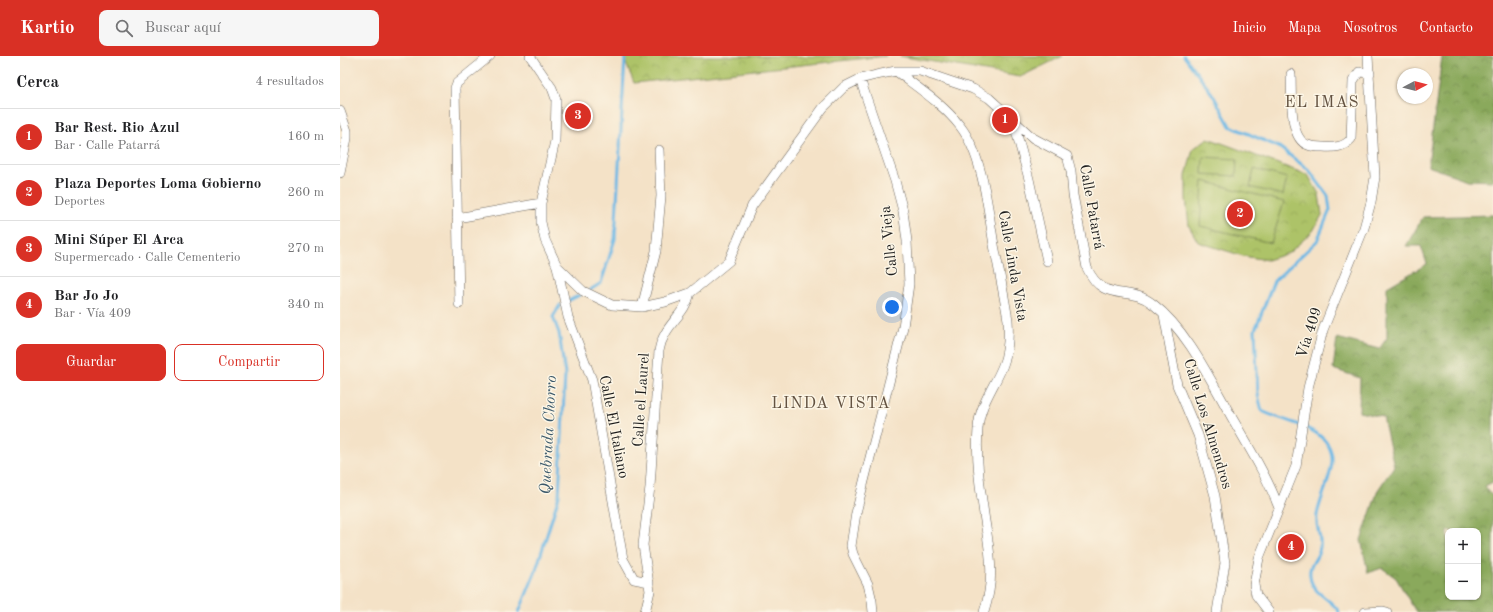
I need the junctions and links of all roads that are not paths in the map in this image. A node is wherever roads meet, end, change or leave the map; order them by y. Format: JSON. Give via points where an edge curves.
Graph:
{"nodes":[{"id":1,"x":490,"y":56,"type":"edge"},
{"id":2,"x":530,"y":56,"type":"edge"},
{"id":3,"x":1368,"y":56,"type":"edge"},
{"id":4,"x":896,"y":71,"type":"junction"},
{"id":5,"x":1370,"y":73,"type":"junction"},
{"id":6,"x":1291,"y":74,"type":"dead end"},
{"id":7,"x":860,"y":79,"type":"junction"},
{"id":8,"x":340,"y":111,"type":"edge"},
{"id":9,"x":1012,"y":119,"type":"junction"},
{"id":10,"x":659,"y":150,"type":"dead end"},
{"id":11,"x":340,"y":173,"type":"edge"},
{"id":12,"x":541,"y":203,"type":"junction"},
{"id":13,"x":457,"y":218,"type":"junction"},
{"id":14,"x":1047,"y":261,"type":"dead end"},
{"id":15,"x":557,"y":266,"type":"junction"},
{"id":16,"x":690,"y":293,"type":"junction"},
{"id":17,"x":459,"y":304,"type":"dead end"},
{"id":18,"x":642,"y":307,"type":"junction"},
{"id":19,"x":1164,"y":315,"type":"junction"},
{"id":20,"x":1279,"y":508,"type":"junction"},
{"id":21,"x":649,"y":582,"type":"junction"},
{"id":22,"x":645,"y":612,"type":"edge"},
{"id":23,"x":873,"y":612,"type":"edge"},
{"id":24,"x":984,"y":612,"type":"edge"},
{"id":25,"x":1217,"y":612,"type":"edge"},
{"id":26,"x":1269,"y":612,"type":"edge"},
{"id":27,"x":1365,"y":612,"type":"edge"},
{"id":28,"x":1387,"y":612,"type":"edge"}],
"edges":[{"from":1,"to":13,"type":"street","via":[[457,83],[455,88]]},
{"from":2,"to":12,"type":"street","via":[[552,88],[556,99],[555,141]]},
{"from":3,"to":5,"type":"street","name":"Vía 409"},
{"from":4,"to":7,"type":"street","name":"Calle Patarrá"},
{"from":4,"to":9,"type":"street","name":"Calle Patarrá","via":[[920,71],[973,89],[989,98]]},
{"from":4,"to":24,"type":"street","name":"Calle Linda Vista","via":[[946,111],[961,127],[972,146],[988,209],[1008,320],[1007,352],[984,403],[978,430],[983,506],[992,564],[992,577]]},
{"from":5,"to":6,"type":"street","via":[[1359,72],[1352,81],[1352,139],[1337,148],[1307,145],[1294,130]]},
{"from":5,"to":20,"type":"street","name":"Vía 409","via":[[1374,177],[1371,202],[1362,235],[1323,330],[1308,388],[1296,466]]},
{"from":7,"to":16,"type":"street","name":"Calle Patarrá","via":[[844,87],[815,118],[752,206],[729,261]]},
{"from":7,"to":23,"type":"street","name":"Calle Vieja","via":[[903,211],[909,284],[903,328],[856,513],[851,546],[868,584]]},
{"from":8,"to":11,"type":"street","via":[[347,138]]},
{"from":9,"to":14,"type":"street","via":[[1029,179]]},
{"from":9,"to":19,"type":"street","name":"Calle Patarrá","via":[[1033,138],[1062,152],[1070,162],[1073,195],[1087,268],[1092,278],[1102,288],[1153,303]]},
{"from":10,"to":18,"type":"street","via":[[662,196],[656,251]]},
{"from":12,"to":13,"type":"street"},
{"from":12,"to":15,"type":"street","via":[[545,240]]},
{"from":13,"to":17,"type":"street"},
{"from":15,"to":18,"type":"street","name":"Calle Patarrá","via":[[583,291],[597,299],[612,305]]},
{"from":15,"to":21,"type":"street","name":"Calle El Italiano","via":[[568,315],[592,380],[623,559],[633,578]]},
{"from":16,"to":18,"type":"street","name":"Calle Patarrá"},
{"from":16,"to":21,"type":"street","name":"Calle el Laurel","via":[[686,305],[665,332],[659,351],[650,487],[643,545]]},
{"from":19,"to":20,"type":"street","name":"Calle Patarrá","via":[[1185,337],[1249,447]]},
{"from":19,"to":25,"type":"street","name":"Calle Los Almendros","via":[[1177,386],[1198,435],[1215,496],[1225,563]]},
{"from":20,"to":26,"type":"street","name":"Vía 409","via":[[1259,558],[1254,585],[1256,595]]},
{"from":21,"to":22,"type":"street","name":"Calle el Laurel","via":[[650,593]]},
{"from":27,"to":28,"type":"street"}]}
